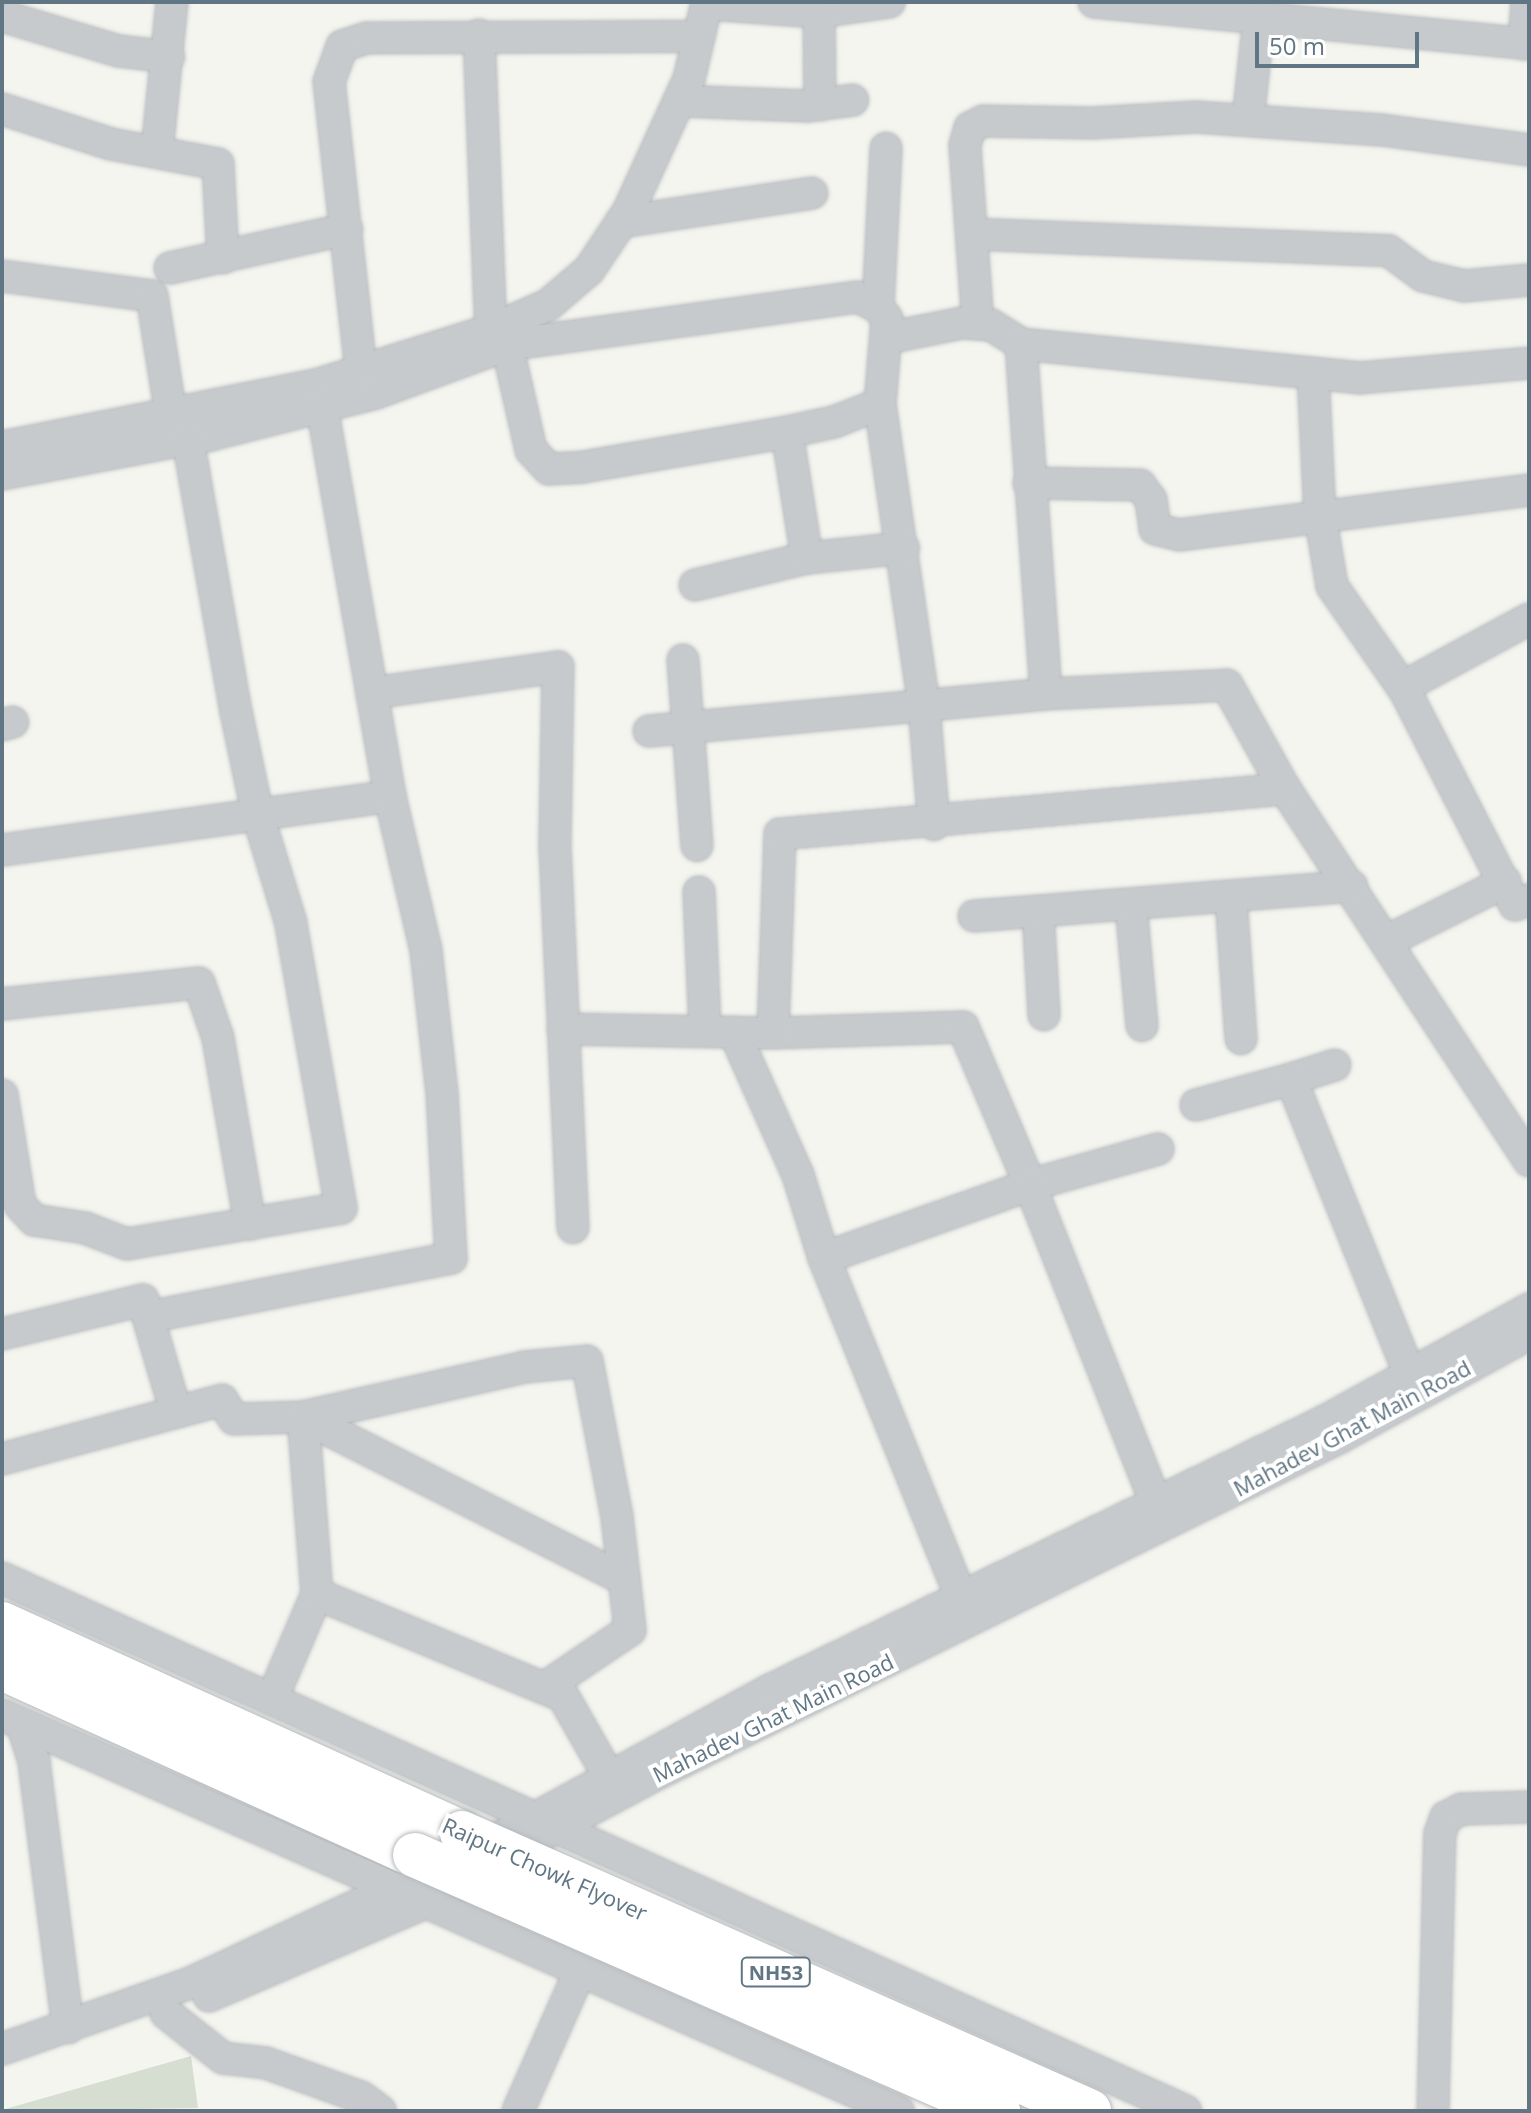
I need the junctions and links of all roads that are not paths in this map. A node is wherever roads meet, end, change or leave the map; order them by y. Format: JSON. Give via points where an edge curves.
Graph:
{"nodes":[{"id":1,"x":172,"y":2,"type":"edge"},
{"id":2,"x":889,"y":2,"type":"edge"},
{"id":3,"x":1094,"y":2,"type":"edge"},
{"id":4,"x":1527,"y":2,"type":"edge"},
{"id":5,"x":707,"y":3,"type":"edge"},
{"id":6,"x":819,"y":12,"type":"junction"},
{"id":7,"x":2,"y":16,"type":"edge"},
{"id":8,"x":1259,"y":18,"type":"junction"},
{"id":9,"x":479,"y":35,"type":"junction"},
{"id":10,"x":699,"y":36,"type":"junction"},
{"id":11,"x":1526,"y":44,"type":"edge"},
{"id":12,"x":169,"y":57,"type":"junction"},
{"id":13,"x":853,"y":100,"type":"dead end"},
{"id":14,"x":680,"y":101,"type":"junction"},
{"id":15,"x":820,"y":105,"type":"junction"},
{"id":16,"x":2,"y":109,"type":"edge"},
{"id":17,"x":1248,"y":120,"type":"junction"},
{"id":18,"x":886,"y":148,"type":"dead end"},
{"id":19,"x":1529,"y":150,"type":"edge"},
{"id":20,"x":157,"y":152,"type":"junction"},
{"id":21,"x":812,"y":193,"type":"dead end"},
{"id":22,"x":621,"y":222,"type":"junction"},
{"id":23,"x":347,"y":229,"type":"junction"},
{"id":24,"x":973,"y":234,"type":"junction"},
{"id":25,"x":223,"y":258,"type":"junction"},
{"id":26,"x":170,"y":268,"type":"dead end"},
{"id":27,"x":2,"y":276,"type":"edge"},
{"id":28,"x":1529,"y":280,"type":"edge"},
{"id":29,"x":878,"y":307,"type":"junction"},
{"id":30,"x":978,"y":324,"type":"junction"},
{"id":31,"x":499,"y":337,"type":"junction"},
{"id":32,"x":887,"y":338,"type":"junction"},
{"id":33,"x":1021,"y":344,"type":"junction"},
{"id":34,"x":1529,"y":363,"type":"edge"},
{"id":35,"x":361,"y":371,"type":"junction"},
{"id":36,"x":1313,"y":373,"type":"junction"},
{"id":37,"x":880,"y":404,"type":"junction"},
{"id":38,"x":322,"y":406,"type":"junction"},
{"id":39,"x":171,"y":414,"type":"junction"},
{"id":40,"x":787,"y":432,"type":"junction"},
{"id":41,"x":188,"y":439,"type":"junction"},
{"id":42,"x":2,"y":447,"type":"edge"},
{"id":43,"x":2,"y":474,"type":"edge"},
{"id":44,"x":1029,"y":483,"type":"junction"},
{"id":45,"x":1529,"y":490,"type":"edge"},
{"id":46,"x":1320,"y":515,"type":"junction"},
{"id":47,"x":903,"y":548,"type":"junction"},
{"id":48,"x":807,"y":558,"type":"junction"},
{"id":49,"x":695,"y":585,"type":"dead end"},
{"id":50,"x":1529,"y":619,"type":"edge"},
{"id":51,"x":683,"y":660,"type":"dead end"},
{"id":52,"x":1406,"y":692,"type":"junction"},
{"id":53,"x":372,"y":693,"type":"junction"},
{"id":54,"x":1046,"y":694,"type":"junction"},
{"id":55,"x":924,"y":706,"type":"junction"},
{"id":56,"x":687,"y":728,"type":"junction"},
{"id":57,"x":649,"y":731,"type":"dead end"},
{"id":58,"x":1285,"y":789,"type":"junction"},
{"id":59,"x":390,"y":796,"type":"junction"},
{"id":60,"x":258,"y":816,"type":"junction"},
{"id":61,"x":934,"y":825,"type":"junction"},
{"id":62,"x":697,"y":845,"type":"dead end"},
{"id":63,"x":2,"y":850,"type":"edge"},
{"id":64,"x":1505,"y":882,"type":"junction"},
{"id":65,"x":1352,"y":886,"type":"junction"},
{"id":66,"x":699,"y":892,"type":"dead end"},
{"id":67,"x":1231,"y":899,"type":"junction"},
{"id":68,"x":1529,"y":900,"type":"edge"},
{"id":69,"x":1131,"y":905,"type":"junction"},
{"id":70,"x":1038,"y":911,"type":"junction"},
{"id":71,"x":974,"y":916,"type":"dead end"},
{"id":72,"x":1389,"y":940,"type":"junction"},
{"id":73,"x":2,"y":1004,"type":"edge"},
{"id":74,"x":1044,"y":1015,"type":"dead end"},
{"id":75,"x":1142,"y":1025,"type":"dead end"},
{"id":76,"x":563,"y":1029,"type":"junction"},
{"id":77,"x":720,"y":1032,"type":"junction"},
{"id":78,"x":773,"y":1033,"type":"junction"},
{"id":79,"x":1241,"y":1039,"type":"dead end"},
{"id":80,"x":1335,"y":1065,"type":"dead end"},
{"id":81,"x":1291,"y":1079,"type":"junction"},
{"id":82,"x":2,"y":1095,"type":"edge"},
{"id":83,"x":1196,"y":1105,"type":"dead end"},
{"id":84,"x":1158,"y":1149,"type":"dead end"},
{"id":85,"x":1529,"y":1161,"type":"edge"},
{"id":86,"x":1030,"y":1185,"type":"junction"},
{"id":87,"x":250,"y":1224,"type":"junction"},
{"id":88,"x":573,"y":1228,"type":"dead end"},
{"id":89,"x":824,"y":1258,"type":"junction"},
{"id":90,"x":1529,"y":1309,"type":"edge"},
{"id":91,"x":148,"y":1317,"type":"junction"},
{"id":92,"x":2,"y":1334,"type":"edge"},
{"id":93,"x":1529,"y":1334,"type":"edge"},
{"id":94,"x":1410,"y":1375,"type":"junction"},
{"id":95,"x":176,"y":1412,"type":"junction"},
{"id":96,"x":303,"y":1417,"type":"junction"},
{"id":97,"x":2,"y":1459,"type":"edge"},
{"id":98,"x":1156,"y":1503,"type":"junction"},
{"id":99,"x":2,"y":1578,"type":"edge"},
{"id":100,"x":624,"y":1579,"type":"junction"},
{"id":101,"x":317,"y":1594,"type":"junction"},
{"id":102,"x":961,"y":1597,"type":"junction"},
{"id":103,"x":2,"y":1624,"type":"edge"},
{"id":104,"x":2,"y":1668,"type":"edge"},
{"id":105,"x":544,"y":1688,"type":"junction"},
{"id":106,"x":272,"y":1699,"type":"junction"},
{"id":107,"x":12,"y":1720,"type":"edge"},
{"id":108,"x":608,"y":1775,"type":"junction"},
{"id":109,"x":1529,"y":1807,"type":"edge"},
{"id":110,"x":547,"y":1823,"type":"junction"},
{"id":111,"x":414,"y":1897,"type":"junction"},
{"id":112,"x":580,"y":1971,"type":"junction"},
{"id":113,"x":166,"y":2013,"type":"junction"},
{"id":114,"x":68,"y":2028,"type":"junction"},
{"id":115,"x":2,"y":2049,"type":"edge"},
{"id":116,"x":2,"y":2068,"type":"edge"},
{"id":117,"x":380,"y":2111,"type":"edge"},
{"id":118,"x":518,"y":2111,"type":"edge"},
{"id":119,"x":898,"y":2111,"type":"edge"},
{"id":120,"x":998,"y":2111,"type":"edge"},
{"id":121,"x":1089,"y":2111,"type":"edge"},
{"id":122,"x":1186,"y":2111,"type":"edge"},
{"id":123,"x":1433,"y":2111,"type":"edge"}],
"edges":[{"from":1,"to":12,"type":"street"},
{"from":2,"to":6,"type":"street"},
{"from":3,"to":8,"type":"street"},
{"from":4,"to":11,"type":"street"},
{"from":5,"to":6,"type":"street"},
{"from":5,"to":10,"type":"street"},
{"from":6,"to":15,"type":"street"},
{"from":7,"to":12,"type":"street","via":[[119,51]]},
{"from":8,"to":11,"type":"street"},
{"from":8,"to":17,"type":"street"},
{"from":9,"to":10,"type":"street"},
{"from":9,"to":23,"type":"street","via":[[367,38],[342,46],[329,82]]},
{"from":9,"to":31,"type":"street"},
{"from":10,"to":14,"type":"street"},
{"from":12,"to":20,"type":"street"},
{"from":13,"to":15,"type":"street"},
{"from":14,"to":15,"type":"street"},
{"from":14,"to":22,"type":"street"},
{"from":16,"to":20,"type":"street","via":[[111,144]]},
{"from":17,"to":19,"type":"street"},
{"from":17,"to":24,"type":"street","via":[[983,121],[970,128],[965,145]]},
{"from":18,"to":29,"type":"street"},
{"from":20,"to":25,"type":"street","via":[[218,164]]},
{"from":21,"to":22,"type":"street"},
{"from":22,"to":31,"type":"street","via":[[589,270]]},
{"from":23,"to":25,"type":"street"},
{"from":23,"to":35,"type":"street"},
{"from":24,"to":28,"type":"street","via":[[1389,251],[1423,276],[1464,286]]},
{"from":24,"to":30,"type":"street"},
{"from":25,"to":26,"type":"street"},
{"from":27,"to":39,"type":"street","via":[[152,296]]},
{"from":29,"to":31,"type":"street","via":[[858,297]]},
{"from":29,"to":32,"type":"street","via":[[887,319]]},
{"from":30,"to":32,"type":"street"},
{"from":30,"to":33,"type":"street","via":[[991,325]]},
{"from":31,"to":35,"type":"street"},
{"from":31,"to":38,"type":"street","via":[[376,393]]},
{"from":31,"to":40,"type":"street","via":[[531,450],[549,469]]},
{"from":32,"to":37,"type":"street"},
{"from":33,"to":36,"type":"street"},
{"from":33,"to":44,"type":"street"},
{"from":34,"to":36,"type":"street","via":[[1359,378]]},
{"from":35,"to":39,"type":"street"},
{"from":36,"to":46,"type":"street"},
{"from":37,"to":40,"type":"street"},
{"from":37,"to":47,"type":"street"},
{"from":38,"to":41,"type":"street"},
{"from":38,"to":53,"type":"street"},
{"from":39,"to":42,"type":"street"},
{"from":40,"to":48,"type":"street"},
{"from":41,"to":43,"type":"street"},
{"from":41,"to":60,"type":"street","via":[[219,629]]},
{"from":44,"to":46,"type":"street","via":[[1140,485],[1151,500],[1155,529],[1179,535]]},
{"from":44,"to":54,"type":"street"},
{"from":45,"to":46,"type":"street"},
{"from":46,"to":52,"type":"street","via":[[1332,586]]},
{"from":47,"to":48,"type":"street"},
{"from":47,"to":55,"type":"street"},
{"from":48,"to":49,"type":"street"},
{"from":50,"to":52,"type":"street","via":[[1403,687]]},
{"from":51,"to":56,"type":"street"},
{"from":52,"to":64,"type":"street"},
{"from":53,"to":59,"type":"street"},
{"from":53,"to":76,"type":"street","via":[[558,667],[555,847]]},
{"from":54,"to":55,"type":"street"},
{"from":54,"to":58,"type":"street","via":[[1227,685]]},
{"from":55,"to":56,"type":"street"},
{"from":55,"to":61,"type":"street"},
{"from":56,"to":57,"type":"street"},
{"from":56,"to":62,"type":"street"},
{"from":58,"to":61,"type":"street"},
{"from":58,"to":65,"type":"street"},
{"from":59,"to":60,"type":"street"},
{"from":59,"to":91,"type":"street","via":[[426,950],[442,1093],[451,1258]]},
{"from":60,"to":63,"type":"street"},
{"from":60,"to":87,"type":"street","via":[[291,923],[341,1208]]},
{"from":61,"to":78,"type":"street","via":[[780,834]]},
{"from":64,"to":68,"type":"street","via":[[1515,905]]},
{"from":64,"to":72,"type":"street"},
{"from":65,"to":67,"type":"street"},
{"from":65,"to":72,"type":"street"},
{"from":66,"to":77,"type":"street"},
{"from":67,"to":69,"type":"street"},
{"from":67,"to":79,"type":"street"},
{"from":69,"to":70,"type":"street"},
{"from":69,"to":75,"type":"street"},
{"from":70,"to":71,"type":"street"},
{"from":70,"to":74,"type":"street"},
{"from":72,"to":85,"type":"street"},
{"from":73,"to":87,"type":"street","via":[[199,983],[218,1038]]},
{"from":76,"to":77,"type":"street"},
{"from":76,"to":88,"type":"street"},
{"from":77,"to":78,"type":"street"},
{"from":77,"to":89,"type":"street","via":[[798,1175]]},
{"from":78,"to":86,"type":"street","via":[[963,1027]]},
{"from":80,"to":81,"type":"street"},
{"from":81,"to":83,"type":"street"},
{"from":81,"to":94,"type":"street"},
{"from":82,"to":87,"type":"street","via":[[20,1205],[34,1220],[85,1228],[127,1244]]},
{"from":84,"to":86,"type":"street"},
{"from":86,"to":89,"type":"street"},
{"from":86,"to":98,"type":"street"},
{"from":89,"to":102,"type":"street"},
{"from":90,"to":94,"type":"street"},
{"from":91,"to":92,"type":"street","via":[[143,1300]]},
{"from":91,"to":95,"type":"street"},
{"from":93,"to":110,"type":"street","name":"Mahadev Ghat Main Road","via":[[1339,1438],[657,1774]]},
{"from":94,"to":98,"type":"street"},
{"from":95,"to":96,"type":"street","via":[[222,1400],[234,1419]]},
{"from":95,"to":97,"type":"street"},
{"from":96,"to":100,"type":"street"},
{"from":96,"to":100,"type":"street","via":[[512,1369],[587,1361]]},
{"from":96,"to":101,"type":"street"},
{"from":98,"to":102,"type":"street"},
{"from":99,"to":106,"type":"street"},
{"from":100,"to":105,"type":"street","via":[[630,1630]]},
{"from":101,"to":105,"type":"street"},
{"from":101,"to":106,"type":"street"},
{"from":102,"to":108,"type":"street"},
{"from":103,"to":121,"type":"highway","name":"Raipur Chowk Flyover","number":"NH53","bridge":true},
{"from":104,"to":120,"type":"highway","name":"Raipur Chowk Flyover","number":"NH53","bridge":true},
{"from":105,"to":108,"type":"street","via":[[563,1696]]},
{"from":106,"to":110,"type":"street"},
{"from":107,"to":111,"type":"street"},
{"from":107,"to":114,"type":"street","via":[[34,1762]]},
{"from":108,"to":110,"type":"street"},
{"from":109,"to":123,"type":"street","via":[[1462,1809],[1446,1817],[1440,1834]]},
{"from":110,"to":111,"type":"street","name":"Mahadev Ghat Main Road"},
{"from":110,"to":122,"type":"street"},
{"from":111,"to":112,"type":"street"},
{"from":111,"to":113,"type":"street","name":"Mahadev Ghat Main Road"},
{"from":111,"to":114,"type":"street","via":[[366,1901],[188,1984]]},
{"from":112,"to":118,"type":"street"},
{"from":112,"to":119,"type":"street"},
{"from":113,"to":116,"type":"street","name":"Mahadev Ghat Main Road"},
{"from":113,"to":117,"type":"street","via":[[223,2058],[266,2063],[361,2097]]},
{"from":114,"to":115,"type":"street"}]}
